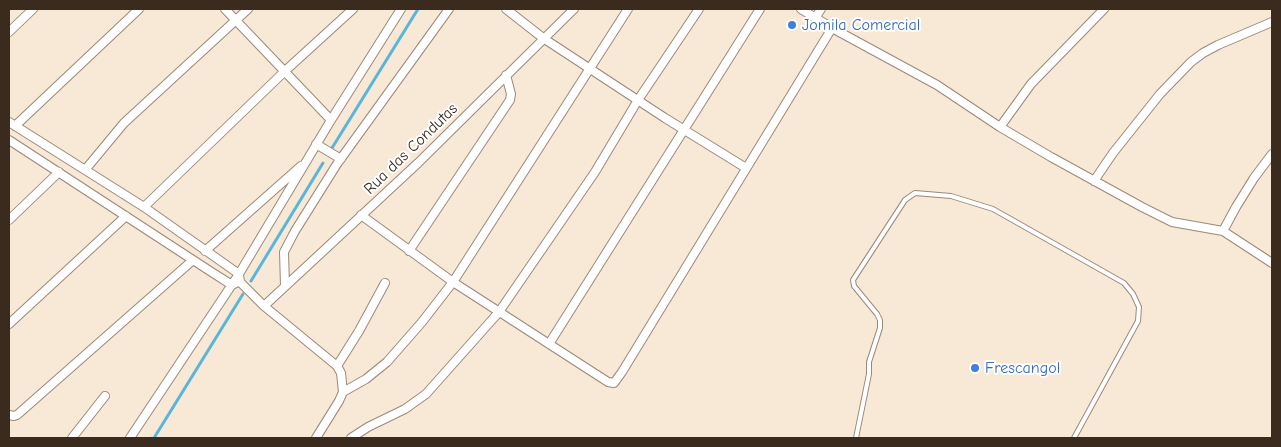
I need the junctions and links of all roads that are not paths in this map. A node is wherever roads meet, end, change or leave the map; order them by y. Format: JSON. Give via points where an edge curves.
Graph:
{"nodes":[{"id":1,"x":33,"y":9,"type":"edge"},
{"id":2,"x":140,"y":9,"type":"edge"},
{"id":3,"x":225,"y":9,"type":"edge"},
{"id":4,"x":248,"y":9,"type":"edge"},
{"id":5,"x":353,"y":9,"type":"edge"},
{"id":6,"x":401,"y":9,"type":"edge"},
{"id":7,"x":449,"y":9,"type":"edge"},
{"id":8,"x":506,"y":9,"type":"edge"},
{"id":9,"x":574,"y":9,"type":"edge"},
{"id":10,"x":628,"y":9,"type":"edge"},
{"id":11,"x":699,"y":9,"type":"edge"},
{"id":12,"x":760,"y":9,"type":"edge"},
{"id":13,"x":801,"y":9,"type":"edge"},
{"id":14,"x":821,"y":9,"type":"edge"},
{"id":15,"x":1104,"y":9,"type":"edge"},
{"id":16,"x":815,"y":18,"type":"junction"},
{"id":17,"x":236,"y":20,"type":"junction"},
{"id":18,"x":1272,"y":22,"type":"edge"},
{"id":19,"x":832,"y":28,"type":"junction"},
{"id":20,"x":9,"y":32,"type":"edge"},
{"id":21,"x":543,"y":38,"type":"junction"},
{"id":22,"x":590,"y":68,"type":"junction"},
{"id":23,"x":285,"y":71,"type":"junction"},
{"id":24,"x":506,"y":75,"type":"junction"},
{"id":25,"x":638,"y":100,"type":"junction"},
{"id":26,"x":331,"y":120,"type":"junction"},
{"id":27,"x":12,"y":124,"type":"edge"},
{"id":28,"x":1000,"y":127,"type":"junction"},
{"id":29,"x":684,"y":130,"type":"junction"},
{"id":30,"x":9,"y":140,"type":"edge"},
{"id":31,"x":316,"y":144,"type":"junction"},
{"id":32,"x":1272,"y":154,"type":"edge"},
{"id":33,"x":341,"y":159,"type":"junction"},
{"id":34,"x":307,"y":160,"type":"junction"},
{"id":35,"x":746,"y":168,"type":"junction"},
{"id":36,"x":85,"y":170,"type":"junction"},
{"id":37,"x":59,"y":172,"type":"junction"},
{"id":38,"x":1094,"y":181,"type":"junction"},
{"id":39,"x":144,"y":207,"type":"junction"},
{"id":40,"x":361,"y":215,"type":"junction"},
{"id":41,"x":126,"y":216,"type":"junction"},
{"id":42,"x":9,"y":220,"type":"edge"},
{"id":43,"x":1224,"y":231,"type":"junction"},
{"id":44,"x":205,"y":250,"type":"junction"},
{"id":45,"x":410,"y":251,"type":"junction"},
{"id":46,"x":193,"y":260,"type":"junction"},
{"id":47,"x":1272,"y":264,"type":"edge"},
{"id":48,"x":239,"y":278,"type":"junction"},
{"id":49,"x":453,"y":282,"type":"junction"},
{"id":50,"x":385,"y":283,"type":"dead end"},
{"id":51,"x":232,"y":285,"type":"junction"},
{"id":52,"x":285,"y":286,"type":"junction"},
{"id":53,"x":264,"y":306,"type":"junction"},
{"id":54,"x":500,"y":312,"type":"junction"},
{"id":55,"x":9,"y":324,"type":"edge"},
{"id":56,"x":549,"y":344,"type":"junction"},
{"id":57,"x":337,"y":366,"type":"junction"},
{"id":58,"x":343,"y":392,"type":"junction"},
{"id":59,"x":105,"y":396,"type":"dead end"},
{"id":60,"x":9,"y":415,"type":"edge"},
{"id":61,"x":72,"y":438,"type":"edge"},
{"id":62,"x":130,"y":438,"type":"edge"},
{"id":63,"x":316,"y":438,"type":"edge"},
{"id":64,"x":351,"y":438,"type":"edge"},
{"id":65,"x":856,"y":438,"type":"edge"},
{"id":66,"x":1074,"y":438,"type":"edge"}],
"edges":[{"from":1,"to":20,"type":"street"},
{"from":2,"to":27,"type":"street"},
{"from":3,"to":17,"type":"street"},
{"from":4,"to":17,"type":"street"},
{"from":5,"to":23,"type":"street"},
{"from":6,"to":26,"type":"street"},
{"from":7,"to":33,"type":"street"},
{"from":8,"to":21,"type":"street"},
{"from":9,"to":21,"type":"street","name":"Rua das Condutas"},
{"from":10,"to":22,"type":"street"},
{"from":11,"to":25,"type":"street"},
{"from":12,"to":29,"type":"street"},
{"from":13,"to":16,"type":"street"},
{"from":14,"to":16,"type":"street"},
{"from":15,"to":28,"type":"street","via":[[1031,84]]},
{"from":16,"to":19,"type":"street"},
{"from":17,"to":23,"type":"street"},
{"from":17,"to":36,"type":"street","via":[[124,124]]},
{"from":18,"to":38,"type":"street","via":[[1218,45],[1191,62],[1160,94]]},
{"from":19,"to":28,"type":"street","via":[[938,85]]},
{"from":19,"to":35,"type":"street"},
{"from":21,"to":22,"type":"street"},
{"from":21,"to":24,"type":"street","name":"Rua das Condutas"},
{"from":22,"to":25,"type":"street"},
{"from":22,"to":49,"type":"street"},
{"from":23,"to":26,"type":"street"},
{"from":23,"to":39,"type":"street"},
{"from":24,"to":40,"type":"street","name":"Rua das Condutas"},
{"from":24,"to":45,"type":"street","via":[[510,100]]},
{"from":25,"to":29,"type":"street"},
{"from":25,"to":54,"type":"street","via":[[595,172]]},
{"from":26,"to":31,"type":"street"},
{"from":27,"to":36,"type":"street"},
{"from":28,"to":38,"type":"street"},
{"from":29,"to":35,"type":"street"},
{"from":29,"to":56,"type":"street"},
{"from":30,"to":37,"type":"street"},
{"from":31,"to":33,"type":"street"},
{"from":31,"to":34,"type":"street"},
{"from":32,"to":43,"type":"street","via":[[1236,206]]},
{"from":33,"to":52,"type":"street","via":[[284,252]]},
{"from":34,"to":44,"type":"street"},
{"from":34,"to":48,"type":"street"},
{"from":35,"to":56,"type":"street","via":[[614,382],[608,382]]},
{"from":36,"to":39,"type":"street"},
{"from":37,"to":41,"type":"street"},
{"from":37,"to":42,"type":"street"},
{"from":38,"to":43,"type":"street","via":[[1172,222]]},
{"from":39,"to":44,"type":"street"},
{"from":40,"to":45,"type":"street"},
{"from":40,"to":52,"type":"street","name":"Rua das Condutas"},
{"from":41,"to":46,"type":"street"},
{"from":41,"to":55,"type":"street"},
{"from":43,"to":47,"type":"street"},
{"from":44,"to":48,"type":"street"},
{"from":45,"to":49,"type":"street"},
{"from":46,"to":51,"type":"street"},
{"from":46,"to":60,"type":"street","via":[[17,415]]},
{"from":48,"to":51,"type":"street"},
{"from":48,"to":53,"type":"street"},
{"from":49,"to":54,"type":"street"},
{"from":49,"to":58,"type":"street","via":[[386,362]]},
{"from":50,"to":57,"type":"street"},
{"from":51,"to":62,"type":"street"},
{"from":52,"to":53,"type":"street","name":"Rua das Condutas"},
{"from":53,"to":57,"type":"street"},
{"from":54,"to":56,"type":"street"},
{"from":54,"to":64,"type":"street","via":[[426,394]]},
{"from":57,"to":58,"type":"street"},
{"from":58,"to":63,"type":"street"},
{"from":59,"to":61,"type":"street"},
{"from":65,"to":66,"type":"lane","via":[[880,320],[854,286],[853,280],[905,200],[915,193],[950,196],[992,209],[1124,283],[1133,294],[1139,307],[1138,321]]}]}
